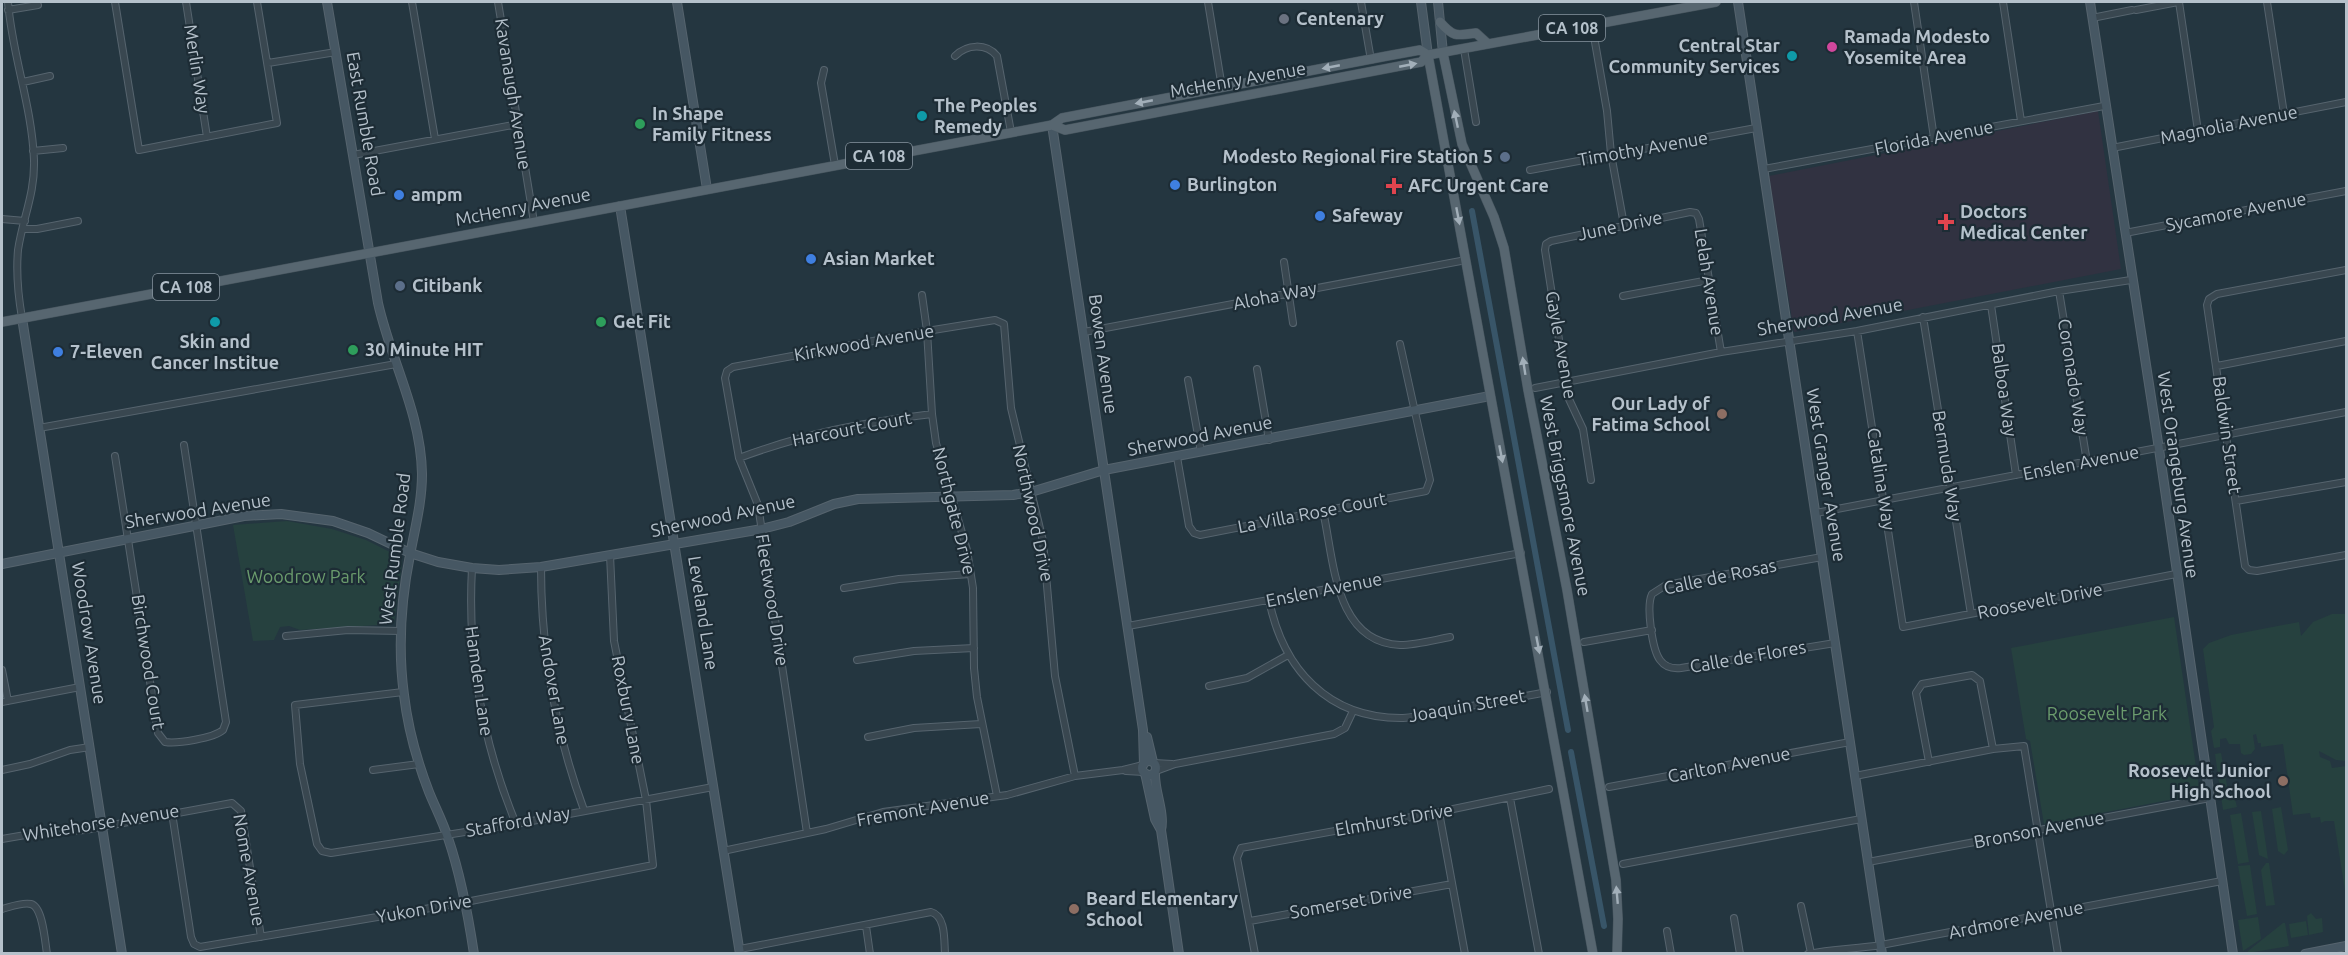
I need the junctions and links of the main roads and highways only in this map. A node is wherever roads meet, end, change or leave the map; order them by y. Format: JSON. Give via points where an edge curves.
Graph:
{"nodes":[{"id":1,"x":1716,"y":2,"type":"edge"},
{"id":2,"x":1440,"y":22,"type":"road end"},
{"id":3,"x":1488,"y":44,"type":"junction"},
{"id":4,"x":1443,"y":53,"type":"junction"},
{"id":5,"x":1428,"y":56,"type":"junction"},
{"id":6,"x":1052,"y":125,"type":"junction"},
{"id":7,"x":2,"y":322,"type":"edge"},
{"id":8,"x":1593,"y":954,"type":"edge"},
{"id":9,"x":1617,"y":954,"type":"edge"}],
"edges":[{"from":1,"to":3,"type":"main road","name":"McHenry Avenue","number":"CA 108"},
{"from":2,"to":3,"type":"main road","via":[[1450,33],[1476,33]]},
{"from":3,"to":4,"type":"main road","name":"McHenry Avenue","number":"CA 108"},
{"from":4,"to":5,"type":"main road","name":"McHenry Avenue","number":"CA 108"},
{"from":9,"to":4,"type":"main road","name":"West Briggsmore Avenue","one_way":true,"via":[[1616,880],[1504,248],[1462,144]]},
{"from":6,"to":5,"type":"main road","name":"McHenry Avenue","number":"CA 108","one_way":true,"via":[[1065,130],[1421,62]]},
{"from":5,"to":6,"type":"main road","name":"McHenry Avenue","number":"CA 108","one_way":true,"via":[[1420,50],[1062,118]]},
{"from":5,"to":8,"type":"main road","one_way":true},
{"from":6,"to":7,"type":"main road","name":"McHenry Avenue","number":"CA 108"}]}
